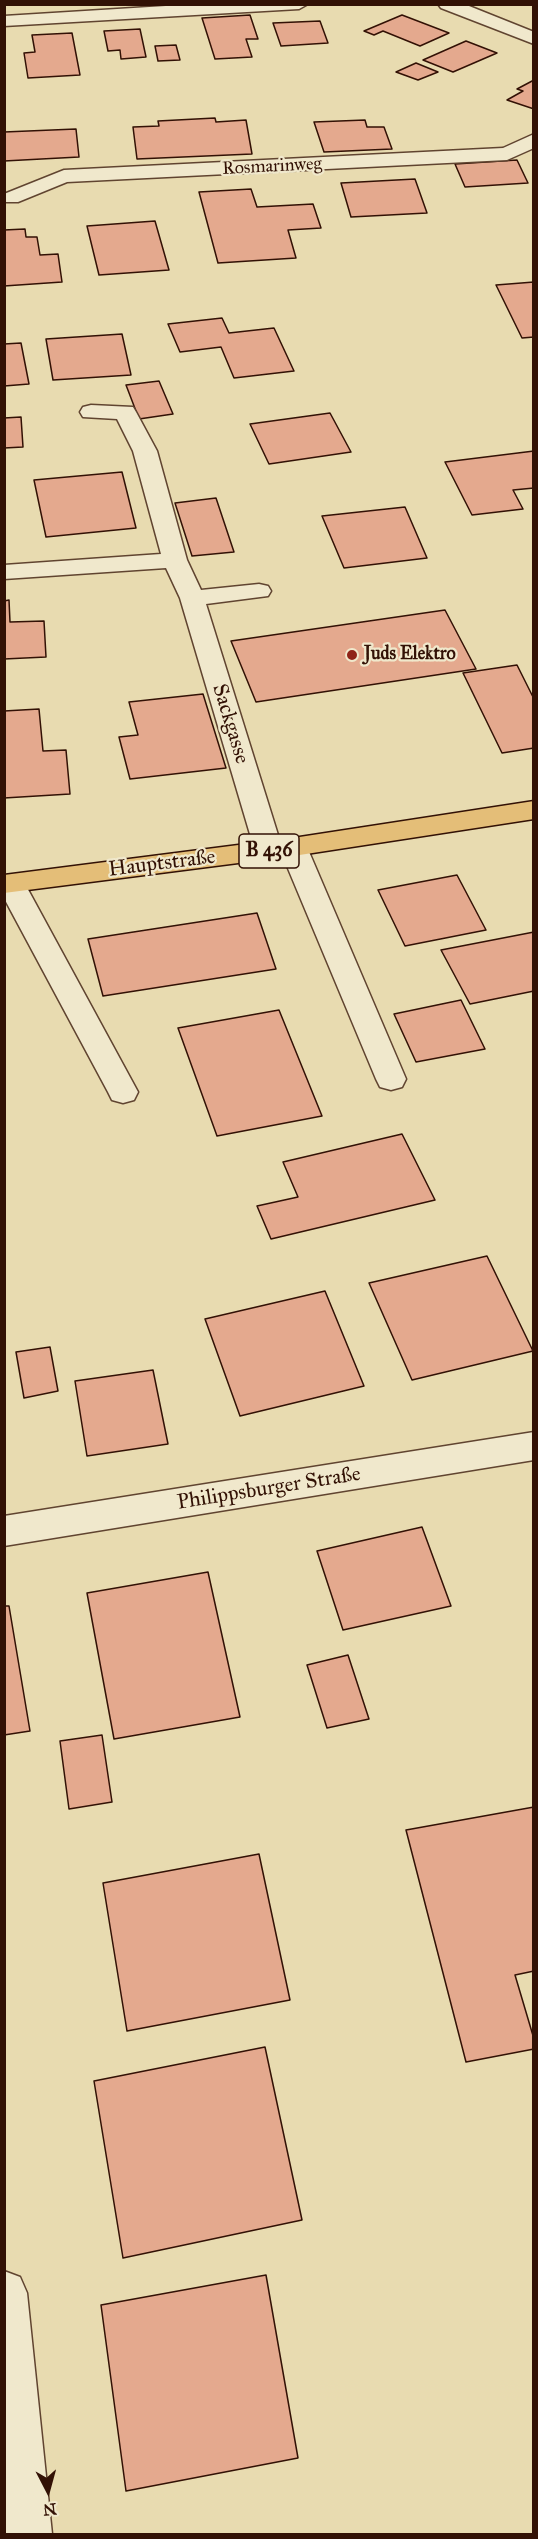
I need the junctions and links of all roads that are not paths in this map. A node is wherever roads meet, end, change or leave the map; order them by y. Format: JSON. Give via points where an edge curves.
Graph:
{"nodes":[{"id":1,"x":299,"y":4,"type":"edge"},
{"id":2,"x":447,"y":4,"type":"edge"},
{"id":3,"x":4,"y":21,"type":"edge"},
{"id":4,"x":534,"y":39,"type":"edge"},
{"id":5,"x":534,"y":140,"type":"edge"},
{"id":6,"x":11,"y":198,"type":"dead end"},
{"id":7,"x":91,"y":412,"type":"dead end"},
{"id":8,"x":175,"y":560,"type":"junction"},
{"id":9,"x":4,"y":572,"type":"edge"},
{"id":10,"x":259,"y":591,"type":"dead end"},
{"id":11,"x":192,"y":598,"type":"junction"},
{"id":12,"x":534,"y":810,"type":"edge"},
{"id":13,"x":281,"y":849,"type":"junction"},
{"id":14,"x":8,"y":884,"type":"edge"},
{"id":15,"x":391,"y":1079,"type":"dead end"},
{"id":16,"x":123,"y":1092,"type":"dead end"},
{"id":17,"x":534,"y":1446,"type":"edge"},
{"id":18,"x":4,"y":1531,"type":"edge"},
{"id":19,"x":4,"y":2293,"type":"edge"},
{"id":20,"x":28,"y":2535,"type":"edge"}],
"edges":[{"from":1,"to":3,"type":"street"},
{"from":2,"to":4,"type":"street"},
{"from":5,"to":6,"type":"street","name":"Rosmarinweg","via":[[507,154],[64,176]]},
{"from":7,"to":8,"type":"street","name":"Sackgasse","via":[[126,412],[145,451]]},
{"from":8,"to":9,"type":"street"},
{"from":8,"to":11,"type":"street","name":"Sackgasse"},
{"from":10,"to":11,"type":"street"},
{"from":11,"to":13,"type":"street","name":"Sackgasse"},
{"from":12,"to":13,"type":"main road","name":"Hauptstraße","number":"B 436"},
{"from":13,"to":14,"type":"main road","name":"Hauptstraße","number":"B 436"},
{"from":13,"to":15,"type":"street","name":"Sackgasse"},
{"from":14,"to":16,"type":"street"},
{"from":17,"to":18,"type":"street","name":"Philippsburger Straße"},
{"from":19,"to":20,"type":"street"}]}
